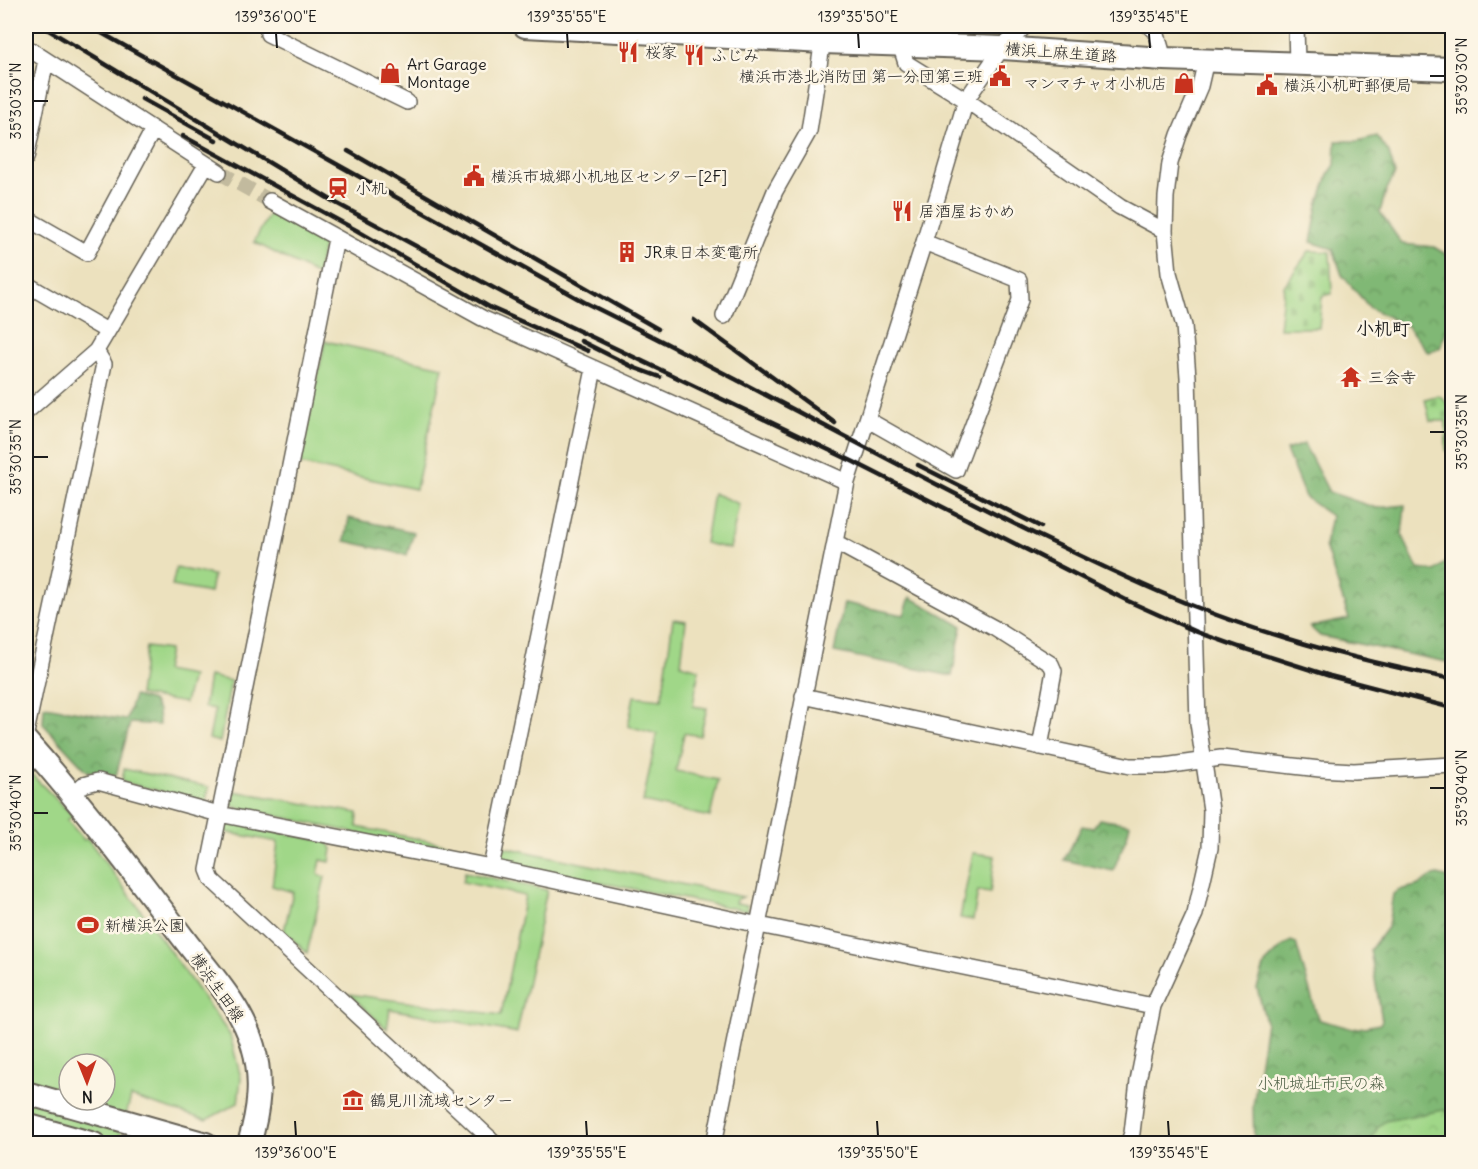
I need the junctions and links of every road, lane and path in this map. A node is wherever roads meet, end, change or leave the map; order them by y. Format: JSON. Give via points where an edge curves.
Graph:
{"nodes":[{"id":1,"x":272,"y":26,"type":"edge"},
{"id":2,"x":525,"y":26,"type":"edge"},
{"id":3,"x":1025,"y":26,"type":"edge"},
{"id":4,"x":1149,"y":26,"type":"edge"},
{"id":5,"x":1296,"y":26,"type":"edge"},
{"id":6,"x":824,"y":34,"type":"edge"},
{"id":7,"x":900,"y":35,"type":"edge"},
{"id":8,"x":26,"y":47,"type":"edge"},
{"id":9,"x":1002,"y":48,"type":"junction"},
{"id":10,"x":1164,"y":59,"type":"junction"},
{"id":11,"x":46,"y":60,"type":"junction"},
{"id":12,"x":1206,"y":60,"type":"junction"},
{"id":13,"x":1297,"y":64,"type":"junction"},
{"id":14,"x":1452,"y":69,"type":"edge"},
{"id":15,"x":966,"y":100,"type":"junction"},
{"id":16,"x":407,"y":102,"type":"dead end"},
{"id":17,"x":153,"y":130,"type":"junction"},
{"id":18,"x":28,"y":134,"type":"edge"},
{"id":19,"x":26,"y":158,"type":"edge"},
{"id":20,"x":270,"y":201,"type":"tunnel mouth"},
{"id":21,"x":26,"y":218,"type":"edge"},
{"id":22,"x":1165,"y":231,"type":"junction"},
{"id":23,"x":336,"y":239,"type":"junction"},
{"id":24,"x":924,"y":242,"type":"junction"},
{"id":25,"x":26,"y":284,"type":"edge"},
{"id":26,"x":724,"y":316,"type":"dead end"},
{"id":27,"x":107,"y":331,"type":"junction"},
{"id":28,"x":96,"y":351,"type":"junction"},
{"id":29,"x":594,"y":369,"type":"junction"},
{"id":30,"x":27,"y":409,"type":"edge"},
{"id":31,"x":868,"y":420,"type":"junction"},
{"id":32,"x":847,"y":482,"type":"junction"},
{"id":33,"x":835,"y":542,"type":"junction"},
{"id":34,"x":803,"y":696,"type":"junction"},
{"id":35,"x":26,"y":733,"type":"edge"},
{"id":36,"x":26,"y":741,"type":"edge"},
{"id":37,"x":1040,"y":747,"type":"junction"},
{"id":38,"x":1205,"y":759,"type":"junction"},
{"id":39,"x":1452,"y":765,"type":"edge"},
{"id":40,"x":74,"y":795,"type":"junction"},
{"id":41,"x":219,"y":814,"type":"junction"},
{"id":42,"x":491,"y":867,"type":"junction"},
{"id":43,"x":759,"y":925,"type":"junction"},
{"id":44,"x":1153,"y":1006,"type":"junction"},
{"id":45,"x":26,"y":1093,"type":"edge"},
{"id":46,"x":26,"y":1125,"type":"edge"},
{"id":47,"x":94,"y":1143,"type":"edge"},
{"id":48,"x":206,"y":1143,"type":"edge"},
{"id":49,"x":249,"y":1143,"type":"edge"},
{"id":50,"x":496,"y":1143,"type":"edge"},
{"id":51,"x":714,"y":1143,"type":"edge"},
{"id":52,"x":1128,"y":1143,"type":"edge"}],
"edges":[{"from":1,"to":16,"type":"street","via":[[268,34]]},
{"from":2,"to":6,"type":"main road","name":"横浜上麻生道路"},
{"from":3,"to":9,"type":"street"},
{"from":4,"to":10,"type":"street","via":[[1156,31]]},
{"from":5,"to":13,"type":"street"},
{"from":6,"to":7,"type":"main road","name":"横浜上麻生道路"},
{"from":6,"to":26,"type":"street","via":[[809,131],[776,191]]},
{"from":7,"to":9,"type":"main road","name":"横浜上麻生道路"},
{"from":7,"to":15,"type":"street","via":[[906,63]]},
{"from":8,"to":11,"type":"street"},
{"from":9,"to":10,"type":"main road","name":"横浜上麻生道路"},
{"from":9,"to":15,"type":"street"},
{"from":10,"to":12,"type":"main road","name":"横浜上麻生道路"},
{"from":11,"to":17,"type":"street"},
{"from":11,"to":18,"type":"street"},
{"from":12,"to":13,"type":"main road","name":"横浜上麻生道路"},
{"from":12,"to":22,"type":"street","via":[[1170,163]]},
{"from":13,"to":14,"type":"main road","name":"横浜上麻生道路"},
{"from":15,"to":22,"type":"street","via":[[1120,207]]},
{"from":15,"to":24,"type":"street"},
{"from":17,"to":21,"type":"street","via":[[87,253]]},
{"from":17,"to":27,"type":"street","via":[[213,168]]},
{"from":18,"to":19,"type":"street"},
{"from":20,"to":23,"type":"street"},
{"from":22,"to":38,"type":"street","via":[[1169,273],[1184,326],[1198,723]]},
{"from":23,"to":29,"type":"street","via":[[482,318]]},
{"from":23,"to":41,"type":"street"},
{"from":24,"to":31,"type":"street"},
{"from":24,"to":31,"type":"street","via":[[1019,280],[1020,300],[956,470]]},
{"from":25,"to":27,"type":"street"},
{"from":27,"to":28,"type":"street"},
{"from":28,"to":30,"type":"street"},
{"from":28,"to":35,"type":"street","via":[[104,364]]},
{"from":29,"to":32,"type":"street"},
{"from":29,"to":42,"type":"street"},
{"from":31,"to":32,"type":"street"},
{"from":32,"to":33,"type":"street"},
{"from":33,"to":34,"type":"street"},
{"from":33,"to":37,"type":"street","via":[[1051,663],[1054,671]]},
{"from":34,"to":37,"type":"street"},
{"from":34,"to":43,"type":"street"},
{"from":36,"to":40,"type":"main road","name":"横浜生田線"},
{"from":37,"to":38,"type":"street","via":[[1130,766],[1164,766]]},
{"from":38,"to":39,"type":"street","via":[[1354,771]]},
{"from":38,"to":44,"type":"street","via":[[1212,810],[1210,848],[1195,914]]},
{"from":40,"to":41,"type":"street","via":[[83,785],[98,781]]},
{"from":40,"to":49,"type":"main road","name":"横浜生田線","via":[[243,1021],[258,1067],[260,1091]]},
{"from":41,"to":42,"type":"street"},
{"from":41,"to":50,"type":"street","via":[[208,870],[212,880]]},
{"from":42,"to":43,"type":"street"},
{"from":43,"to":44,"type":"street"},
{"from":43,"to":51,"type":"street"},
{"from":44,"to":52,"type":"street"},
{"from":45,"to":48,"type":"main road"},
{"from":46,"to":47,"type":"main road"}]}
